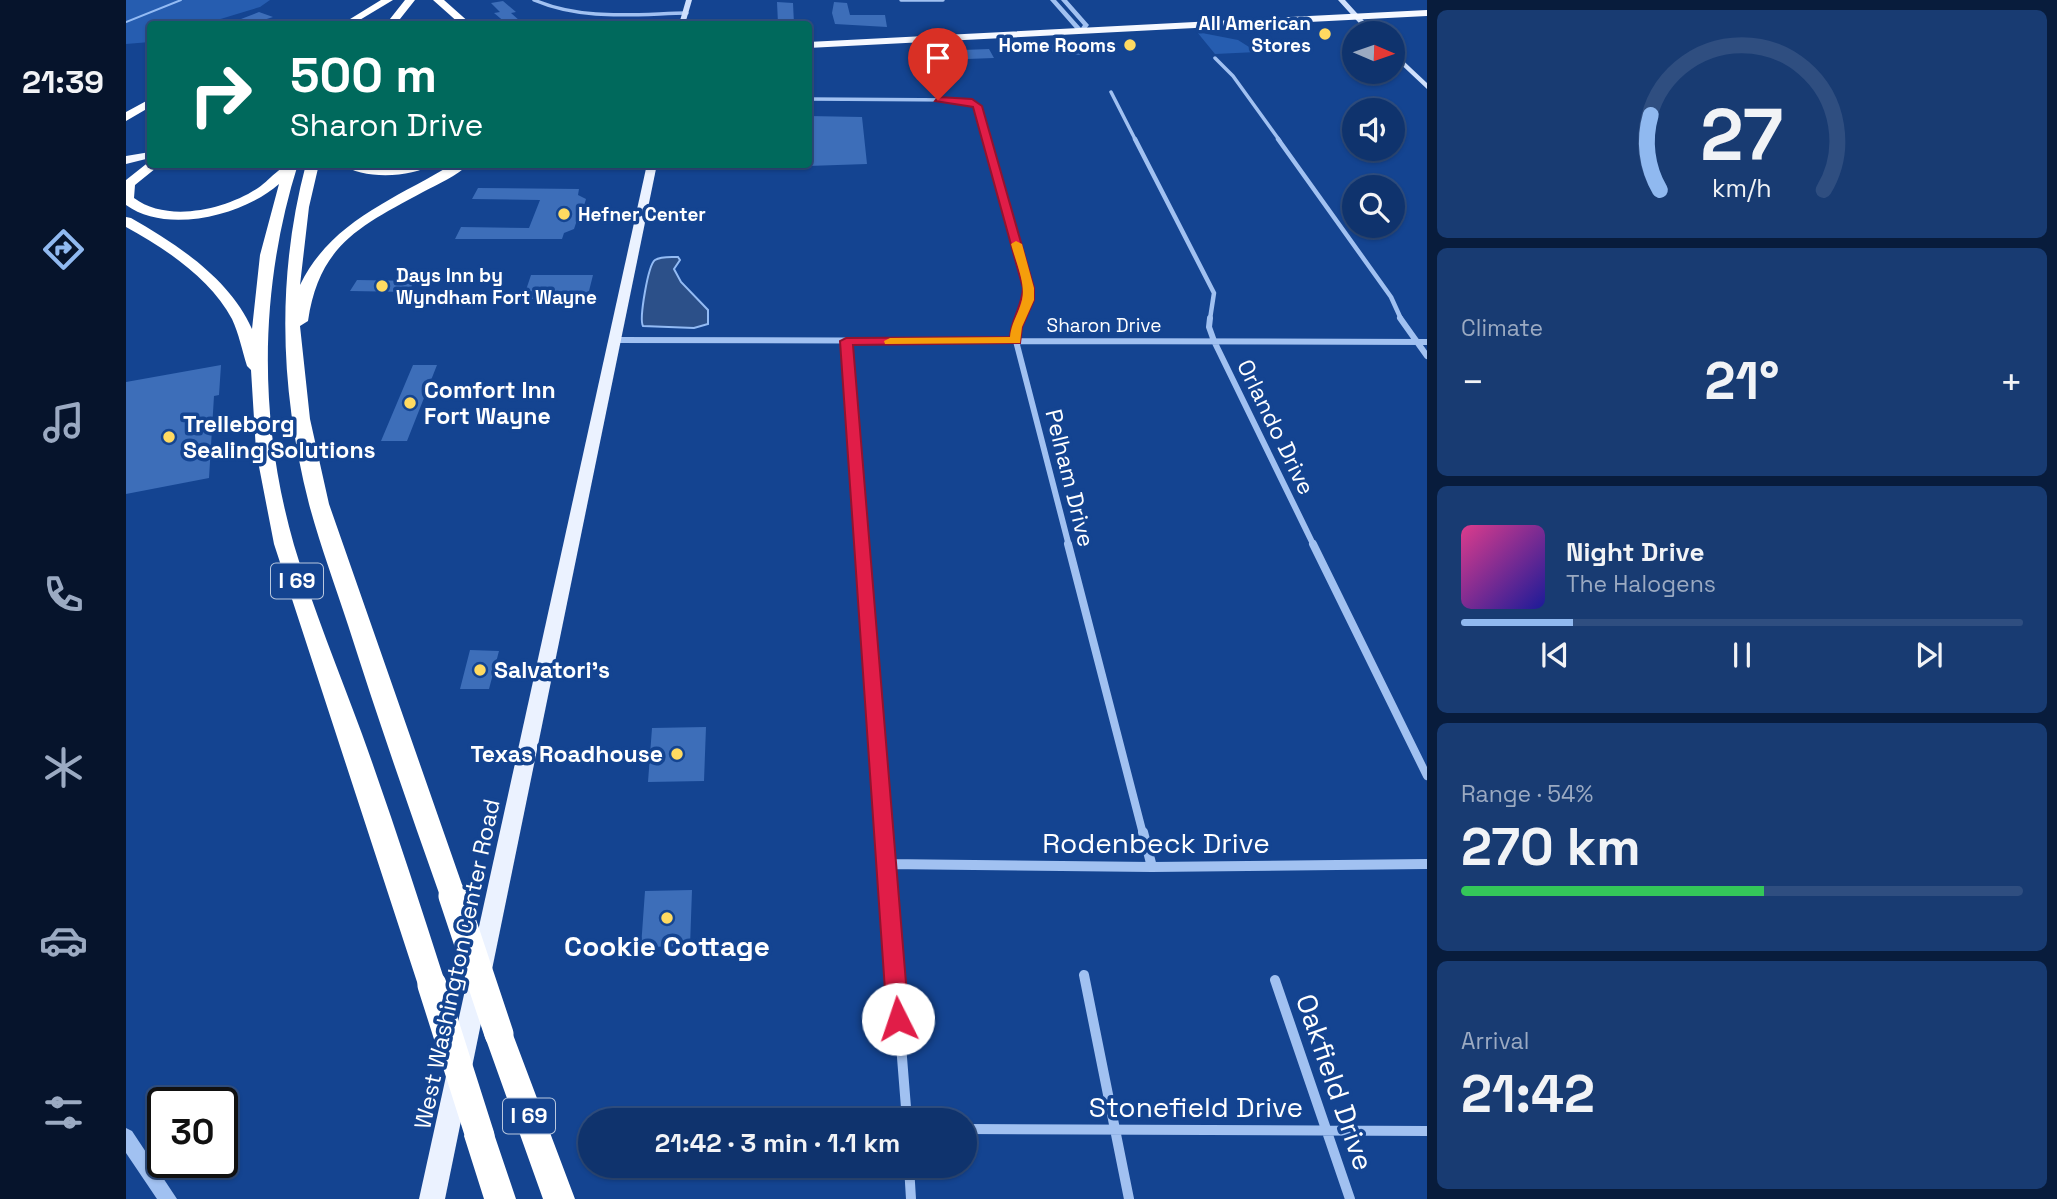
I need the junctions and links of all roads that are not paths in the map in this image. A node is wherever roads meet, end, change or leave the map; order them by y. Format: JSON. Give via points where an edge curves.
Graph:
{"nodes":[{"id":1,"x":388,"y":0,"type":"edge"},
{"id":2,"x":393,"y":0,"type":"edge"},
{"id":3,"x":410,"y":0,"type":"edge"},
{"id":4,"x":438,"y":0,"type":"edge"},
{"id":5,"x":534,"y":0,"type":"edge"},
{"id":6,"x":689,"y":0,"type":"edge"},
{"id":7,"x":901,"y":0,"type":"edge"},
{"id":8,"x":943,"y":0,"type":"edge"},
{"id":9,"x":1053,"y":0,"type":"edge"},
{"id":10,"x":1064,"y":0,"type":"edge"},
{"id":11,"x":1332,"y":0,"type":"edge"},
{"id":12,"x":1341,"y":0,"type":"edge"},
{"id":13,"x":1427,"y":6,"type":"edge"},
{"id":14,"x":1427,"y":13,"type":"edge"},
{"id":15,"x":1352,"y":14,"type":"junction"},
{"id":16,"x":685,"y":20,"type":"edge"},
{"id":17,"x":352,"y":21,"type":"edge"},
{"id":18,"x":376,"y":21,"type":"edge"},
{"id":19,"x":393,"y":21,"type":"edge"},
{"id":20,"x":462,"y":21,"type":"edge"},
{"id":21,"x":1360,"y":21,"type":"edge"},
{"id":22,"x":1081,"y":28,"type":"junction"},
{"id":23,"x":812,"y":39,"type":"edge"},
{"id":24,"x":812,"y":45,"type":"edge"},
{"id":25,"x":1215,"y":58,"type":"dead end"},
{"id":26,"x":1405,"y":65,"type":"edge"},
{"id":27,"x":1427,"y":87,"type":"edge"},
{"id":28,"x":1111,"y":92,"type":"dead end"},
{"id":29,"x":812,"y":99,"type":"edge"},
{"id":30,"x":147,"y":104,"type":"edge"},
{"id":31,"x":126,"y":117,"type":"edge"},
{"id":32,"x":147,"y":150,"type":"edge"},
{"id":33,"x":126,"y":153,"type":"edge"},
{"id":34,"x":147,"y":156,"type":"edge"},
{"id":35,"x":126,"y":160,"type":"edge"},
{"id":36,"x":150,"y":168,"type":"edge"},
{"id":37,"x":287,"y":168,"type":"edge"},
{"id":38,"x":289,"y":168,"type":"edge"},
{"id":39,"x":312,"y":168,"type":"edge"},
{"id":40,"x":361,"y":168,"type":"edge"},
{"id":41,"x":404,"y":168,"type":"edge"},
{"id":42,"x":456,"y":168,"type":"edge"},
{"id":43,"x":651,"y":168,"type":"edge"},
{"id":44,"x":126,"y":221,"type":"edge"},
{"id":45,"x":613,"y":340,"type":"junction"},
{"id":46,"x":846,"y":341,"type":"junction"},
{"id":47,"x":1016,"y":341,"type":"junction"},
{"id":48,"x":1214,"y":341,"type":"junction"},
{"id":49,"x":1417,"y":342,"type":"junction"},
{"id":50,"x":1427,"y":342,"type":"edge"},
{"id":51,"x":1427,"y":356,"type":"edge"},
{"id":52,"x":294,"y":375,"type":"junction"},
{"id":53,"x":260,"y":379,"type":"junction"},
{"id":54,"x":1427,"y":776,"type":"edge"},
{"id":55,"x":886,"y":864,"type":"junction"},
{"id":56,"x":1427,"y":864,"type":"edge"},
{"id":57,"x":1152,"y":867,"type":"junction"},
{"id":58,"x":1084,"y":975,"type":"dead end"},
{"id":59,"x":1276,"y":980,"type":"dead end"},
{"id":60,"x":905,"y":1108,"type":"edge"},
{"id":61,"x":977,"y":1129,"type":"edge"},
{"id":62,"x":1116,"y":1129,"type":"junction"},
{"id":63,"x":1327,"y":1129,"type":"junction"},
{"id":64,"x":1427,"y":1131,"type":"edge"},
{"id":65,"x":126,"y":1137,"type":"edge"},
{"id":66,"x":910,"y":1178,"type":"edge"},
{"id":67,"x":167,"y":1199,"type":"edge"},
{"id":68,"x":432,"y":1199,"type":"edge"},
{"id":69,"x":500,"y":1199,"type":"edge"},
{"id":70,"x":559,"y":1199,"type":"edge"},
{"id":71,"x":911,"y":1199,"type":"edge"},
{"id":72,"x":1129,"y":1199,"type":"edge"},
{"id":73,"x":1350,"y":1199,"type":"edge"}],
"edges":[{"from":1,"to":17,"type":"highway"},
{"from":2,"to":18,"type":"highway"},
{"from":3,"to":19,"type":"highway"},
{"from":4,"to":20,"type":"highway"},
{"from":5,"to":16,"type":"street","via":[[564,10]]},
{"from":6,"to":16,"type":"main road"},
{"from":7,"to":8,"type":"street"},
{"from":9,"to":22,"type":"street"},
{"from":10,"to":22,"type":"street"},
{"from":11,"to":15,"type":"main road"},
{"from":12,"to":15,"type":"main road"},
{"from":13,"to":15,"type":"highway"},
{"from":14,"to":15,"type":"highway"},
{"from":15,"to":21,"type":"main road"},
{"from":15,"to":22,"type":"highway"},
{"from":22,"to":23,"type":"highway"},
{"from":22,"to":24,"type":"highway"},
{"from":25,"to":49,"type":"street","via":[[1233,76],[1391,297]]},
{"from":26,"to":27,"type":"main road"},
{"from":28,"to":48,"type":"street","name":"Orlando Drive","via":[[1214,293],[1209,327]]},
{"from":29,"to":47,"type":"street","name":"Pelham Drive","via":[[972,102],[977,106],[1028,288]]},
{"from":30,"to":31,"type":"highway"},
{"from":32,"to":33,"type":"highway"},
{"from":34,"to":35,"type":"highway"},
{"from":36,"to":37,"type":"highway","via":[[129,184],[127,199],[140,209],[178,214],[243,202]]},
{"from":38,"to":53,"type":"highway","number":"I 69","via":[[277,201],[265,267]]},
{"from":39,"to":52,"type":"highway","number":"I 69","via":[[290,284]]},
{"from":40,"to":41,"type":"highway"},
{"from":42,"to":52,"type":"highway","via":[[378,210],[330,249],[304,295]]},
{"from":43,"to":45,"type":"main road","name":"West Washington Center Road"},
{"from":44,"to":53,"type":"highway","via":[[177,255],[223,298],[237,315]]},
{"from":45,"to":46,"type":"street","name":"Sharon Drive"},
{"from":45,"to":68,"type":"main road","name":"West Washington Center Road","via":[[518,813]]},
{"from":46,"to":47,"type":"street","name":"Sharon Drive"},
{"from":46,"to":55,"type":"street"},
{"from":47,"to":48,"type":"street","name":"Sharon Drive"},
{"from":47,"to":57,"type":"street","name":"Pelham Drive"},
{"from":48,"to":49,"type":"street","name":"Sharon Drive"},
{"from":48,"to":54,"type":"street","name":"Orlando Drive"},
{"from":49,"to":50,"type":"street","name":"Sharon Drive"},
{"from":49,"to":51,"type":"street"},
{"from":52,"to":70,"type":"highway","number":"I 69","bridge":true,"via":[[320,506],[397,743]]},
{"from":53,"to":69,"type":"highway","number":"I 69","bridge":true,"via":[[270,472],[284,543],[378,816]]},
{"from":55,"to":57,"type":"street","name":"Rodenbeck Drive"},
{"from":55,"to":60,"type":"street"},
{"from":56,"to":57,"type":"street","name":"Rodenbeck Drive"},
{"from":58,"to":62,"type":"street"},
{"from":59,"to":63,"type":"street","name":"Oakfield Drive"},
{"from":61,"to":62,"type":"street","name":"Stonefield Drive"},
{"from":62,"to":63,"type":"street","name":"Stonefield Drive"},
{"from":62,"to":72,"type":"street"},
{"from":63,"to":64,"type":"street","name":"Stonefield Drive"},
{"from":63,"to":73,"type":"street","name":"Oakfield Drive"},
{"from":65,"to":67,"type":"street"},
{"from":66,"to":71,"type":"street"}]}
